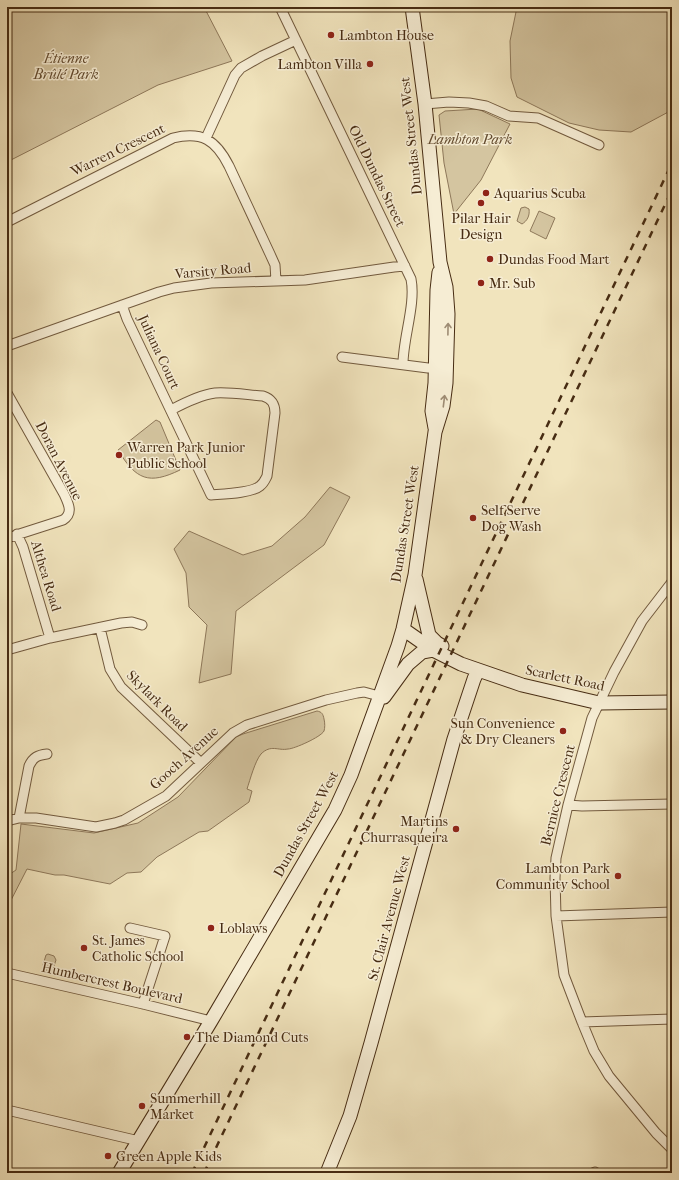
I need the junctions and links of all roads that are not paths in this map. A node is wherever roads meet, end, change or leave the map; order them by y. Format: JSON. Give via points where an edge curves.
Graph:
{"nodes":[{"id":1,"x":280,"y":7,"type":"edge"},
{"id":2,"x":412,"y":7,"type":"edge"},
{"id":3,"x":296,"y":40,"type":"junction"},
{"id":4,"x":425,"y":104,"type":"junction"},
{"id":5,"x":206,"y":138,"type":"junction"},
{"id":6,"x":599,"y":146,"type":"dead end"},
{"id":7,"x":7,"y":222,"type":"edge"},
{"id":8,"x":405,"y":266,"type":"junction"},
{"id":9,"x":276,"y":281,"type":"junction"},
{"id":10,"x":122,"y":305,"type":"junction"},
{"id":11,"x":7,"y":346,"type":"edge"},
{"id":12,"x":342,"y":356,"type":"dead end"},
{"id":13,"x":403,"y":364,"type":"junction"},
{"id":14,"x":441,"y":368,"type":"junction"},
{"id":15,"x":7,"y":393,"type":"edge"},
{"id":16,"x":171,"y":410,"type":"junction"},
{"id":17,"x":17,"y":534,"type":"junction"},
{"id":18,"x":7,"y":538,"type":"edge"},
{"id":19,"x":415,"y":575,"type":"junction"},
{"id":20,"x":672,"y":582,"type":"edge"},
{"id":21,"x":142,"y":625,"type":"dead end"},
{"id":22,"x":100,"y":628,"type":"junction"},
{"id":23,"x":403,"y":629,"type":"junction"},
{"id":24,"x":50,"y":638,"type":"junction"},
{"id":25,"x":7,"y":650,"type":"edge"},
{"id":26,"x":433,"y":650,"type":"junction"},
{"id":27,"x":478,"y":670,"type":"junction"},
{"id":28,"x":379,"y":696,"type":"junction"},
{"id":29,"x":672,"y":702,"type":"edge"},
{"id":30,"x":599,"y":703,"type":"junction"},
{"id":31,"x":374,"y":711,"type":"junction"},
{"id":32,"x":47,"y":754,"type":"dead end"},
{"id":33,"x":201,"y":763,"type":"junction"},
{"id":34,"x":672,"y":804,"type":"edge"},
{"id":35,"x":568,"y":805,"type":"junction"},
{"id":36,"x":19,"y":818,"type":"junction"},
{"id":37,"x":7,"y":821,"type":"edge"},
{"id":38,"x":672,"y":912,"type":"edge"},
{"id":39,"x":556,"y":916,"type":"junction"},
{"id":40,"x":130,"y":928,"type":"dead end"},
{"id":41,"x":7,"y":973,"type":"edge"},
{"id":42,"x":143,"y":1004,"type":"junction"},
{"id":43,"x":672,"y":1019,"type":"edge"},
{"id":44,"x":210,"y":1021,"type":"junction"},
{"id":45,"x":582,"y":1022,"type":"junction"},
{"id":46,"x":7,"y":1110,"type":"edge"},
{"id":47,"x":139,"y":1141,"type":"junction"},
{"id":48,"x":672,"y":1148,"type":"edge"},
{"id":49,"x":119,"y":1173,"type":"edge"},
{"id":50,"x":327,"y":1173,"type":"edge"}],
"edges":[{"from":1,"to":3,"type":"street","name":"Old Dundas Street"},
{"from":2,"to":4,"type":"main road","name":"Dundas Street West"},
{"from":3,"to":5,"type":"street","via":[[241,68],[235,75]]},
{"from":3,"to":8,"type":"street","name":"Old Dundas Street"},
{"from":4,"to":6,"type":"street","via":[[469,103],[486,106],[509,116],[538,118]]},
{"from":4,"to":14,"type":"main road","name":"Dundas Street West","via":[[440,262],[436,290]]},
{"from":5,"to":7,"type":"street","name":"Warren Crescent","via":[[190,135],[173,138]]},
{"from":5,"to":9,"type":"street","via":[[218,148],[229,166],[275,265]]},
{"from":8,"to":9,"type":"street","name":"Varsity Road","via":[[305,280]]},
{"from":8,"to":13,"type":"street","name":"Old Dundas Street","via":[[411,279],[412,302]]},
{"from":9,"to":10,"type":"street","name":"Varsity Road","via":[[211,283],[174,288]]},
{"from":10,"to":11,"type":"street","name":"Varsity Road"},
{"from":10,"to":16,"type":"street","name":"Juliana Court"},
{"from":12,"to":13,"type":"street"},
{"from":13,"to":14,"type":"street"},
{"from":14,"to":19,"type":"main road","name":"Dundas Street West","via":[[432,411],[435,432]]},
{"from":15,"to":17,"type":"street","name":"Doran Avenue","via":[[70,509],[68,516],[63,520]]},
{"from":16,"to":16,"type":"street","name":"Juliana Court","via":[[208,394],[268,398],[273,402],[276,413],[265,482],[252,490],[211,495]]},
{"from":17,"to":18,"type":"street","name":"Althea Road"},
{"from":17,"to":24,"type":"street","name":"Althea Road"},
{"from":19,"to":23,"type":"main road","name":"Dundas Street West"},
{"from":19,"to":27,"type":"main road","name":"Scarlett Road","via":[[429,636],[464,657]]},
{"from":20,"to":30,"type":"street","name":"Bernice Crescent","via":[[642,621]]},
{"from":21,"to":22,"type":"street","via":[[132,622]]},
{"from":22,"to":24,"type":"street"},
{"from":22,"to":33,"type":"street","name":"Skylark Road","via":[[110,669],[122,687]]},
{"from":23,"to":26,"type":"main road","name":"Scarlett Road"},
{"from":23,"to":28,"type":"main road","name":"Dundas Street West"},
{"from":24,"to":25,"type":"street"},
{"from":26,"to":27,"type":"main road","name":"Scarlett Road"},
{"from":26,"to":31,"type":"main road","via":[[422,652],[408,664]]},
{"from":27,"to":30,"type":"main road","name":"Scarlett Road","via":[[522,685]]},
{"from":27,"to":50,"type":"main road","name":"St. Clair Avenue West","via":[[454,739],[350,1116]]},
{"from":28,"to":31,"type":"main road","name":"Dundas Street West"},
{"from":28,"to":33,"type":"street","name":"Gooch Avenue","via":[[357,693],[247,725],[233,733]]},
{"from":29,"to":30,"type":"main road","name":"Scarlett Road"},
{"from":30,"to":35,"type":"street","name":"Bernice Crescent","via":[[592,718]]},
{"from":31,"to":44,"type":"main road","name":"Dundas Street West","via":[[351,776],[335,810]]},
{"from":32,"to":36,"type":"street","via":[[38,755],[31,762]]},
{"from":33,"to":36,"type":"street","name":"Gooch Avenue","via":[[166,796],[115,823],[96,827]]},
{"from":34,"to":35,"type":"street"},
{"from":35,"to":39,"type":"street","name":"Bernice Crescent","via":[[556,858]]},
{"from":36,"to":37,"type":"street","name":"Gooch Avenue"},
{"from":38,"to":39,"type":"street"},
{"from":39,"to":45,"type":"street","name":"Bernice Crescent","via":[[564,976]]},
{"from":40,"to":42,"type":"street","via":[[165,936]]},
{"from":41,"to":42,"type":"street","name":"Humbercrest Boulevard"},
{"from":42,"to":44,"type":"street","name":"Humbercrest Boulevard"},
{"from":43,"to":45,"type":"street"},
{"from":44,"to":47,"type":"main road","name":"Dundas Street West"},
{"from":45,"to":48,"type":"street","name":"Bernice Crescent","via":[[594,1052],[609,1076],[656,1133]]},
{"from":46,"to":47,"type":"street"},
{"from":47,"to":49,"type":"main road","name":"Dundas Street West"}]}
